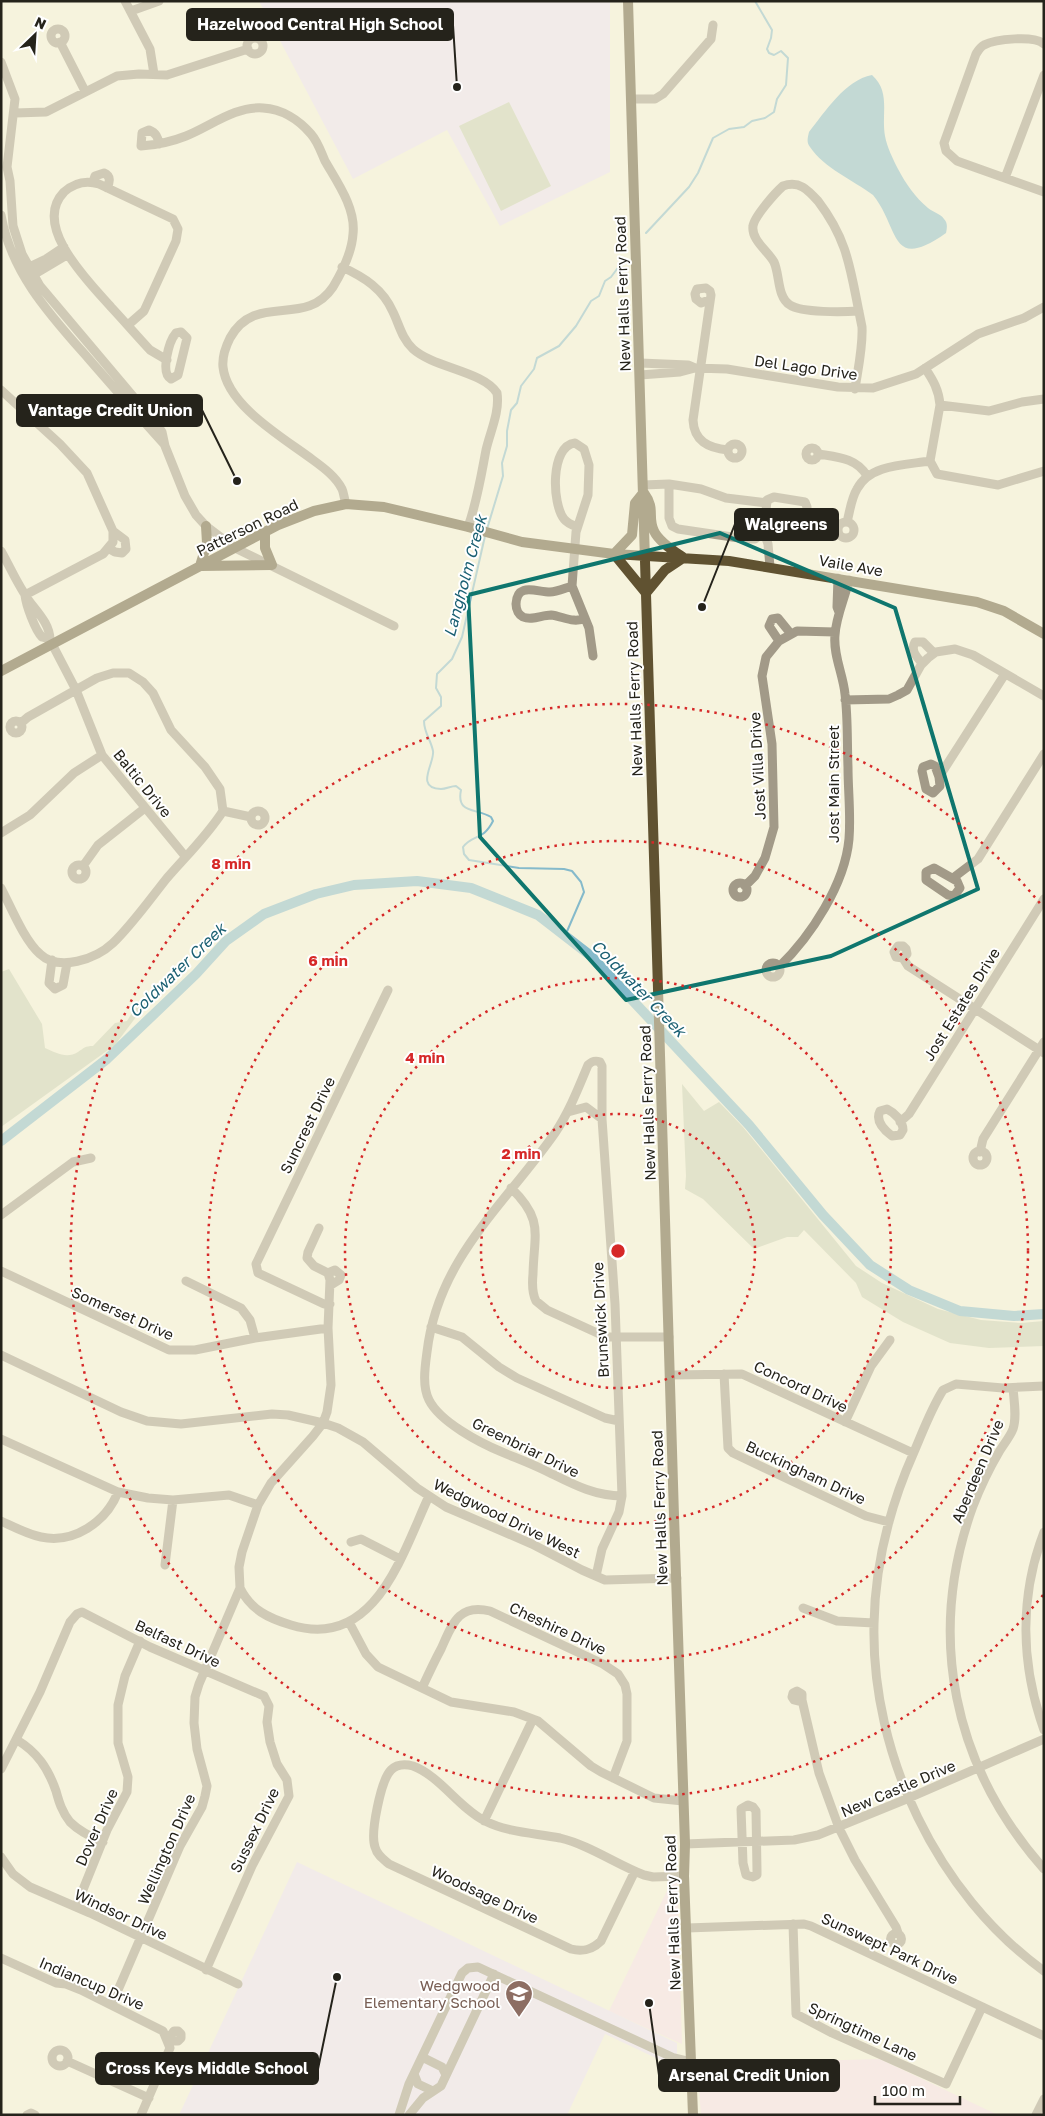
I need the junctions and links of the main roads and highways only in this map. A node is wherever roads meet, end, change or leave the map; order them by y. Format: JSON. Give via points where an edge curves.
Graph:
{"nodes":[{"id":1,"x":628,"y":1,"type":"edge"},
{"id":2,"x":643,"y":489,"type":"junction"},
{"id":3,"x":206,"y":526,"type":"road end"},
{"id":4,"x":265,"y":533,"type":"junction"},
{"id":5,"x":614,"y":554,"type":"junction"},
{"id":6,"x":645,"y":556,"type":"junction"},
{"id":7,"x":684,"y":558,"type":"junction"},
{"id":8,"x":200,"y":566,"type":"junction"},
{"id":9,"x":646,"y":593,"type":"junction"},
{"id":10,"x":1044,"y":634,"type":"edge"},
{"id":11,"x":1,"y":671,"type":"edge"},
{"id":12,"x":693,"y":2115,"type":"edge"}],
"edges":[{"from":1,"to":2,"type":"main road","name":"New Halls Ferry Road"},
{"from":2,"to":5,"type":"main road","via":[[635,503],[632,535]]},
{"from":2,"to":6,"type":"main road","name":"New Halls Ferry Road"},
{"from":2,"to":7,"type":"main road","via":[[651,506],[656,534]]},
{"from":3,"to":8,"type":"main road","via":[[207,543]]},
{"from":4,"to":5,"type":"main road","name":"Patterson Road","via":[[314,511],[346,504],[384,507],[522,542]]},
{"from":4,"to":8,"type":"main road","name":"Patterson Road"},
{"from":4,"to":8,"type":"main road","via":[[265,548],[272,566]]},
{"from":5,"to":6,"type":"main road","name":"Patterson Road"},
{"from":5,"to":9,"type":"main road"},
{"from":6,"to":7,"type":"main road","name":"Vaile Ave"},
{"from":6,"to":9,"type":"main road","name":"New Halls Ferry Road"},
{"from":7,"to":9,"type":"main road","via":[[665,570]]},
{"from":7,"to":10,"type":"main road","name":"Vaile Ave","via":[[770,567],[977,602],[1004,611]]},
{"from":8,"to":11,"type":"main road","name":"Patterson Road"},
{"from":9,"to":12,"type":"main road","name":"New Halls Ferry Road"}]}
